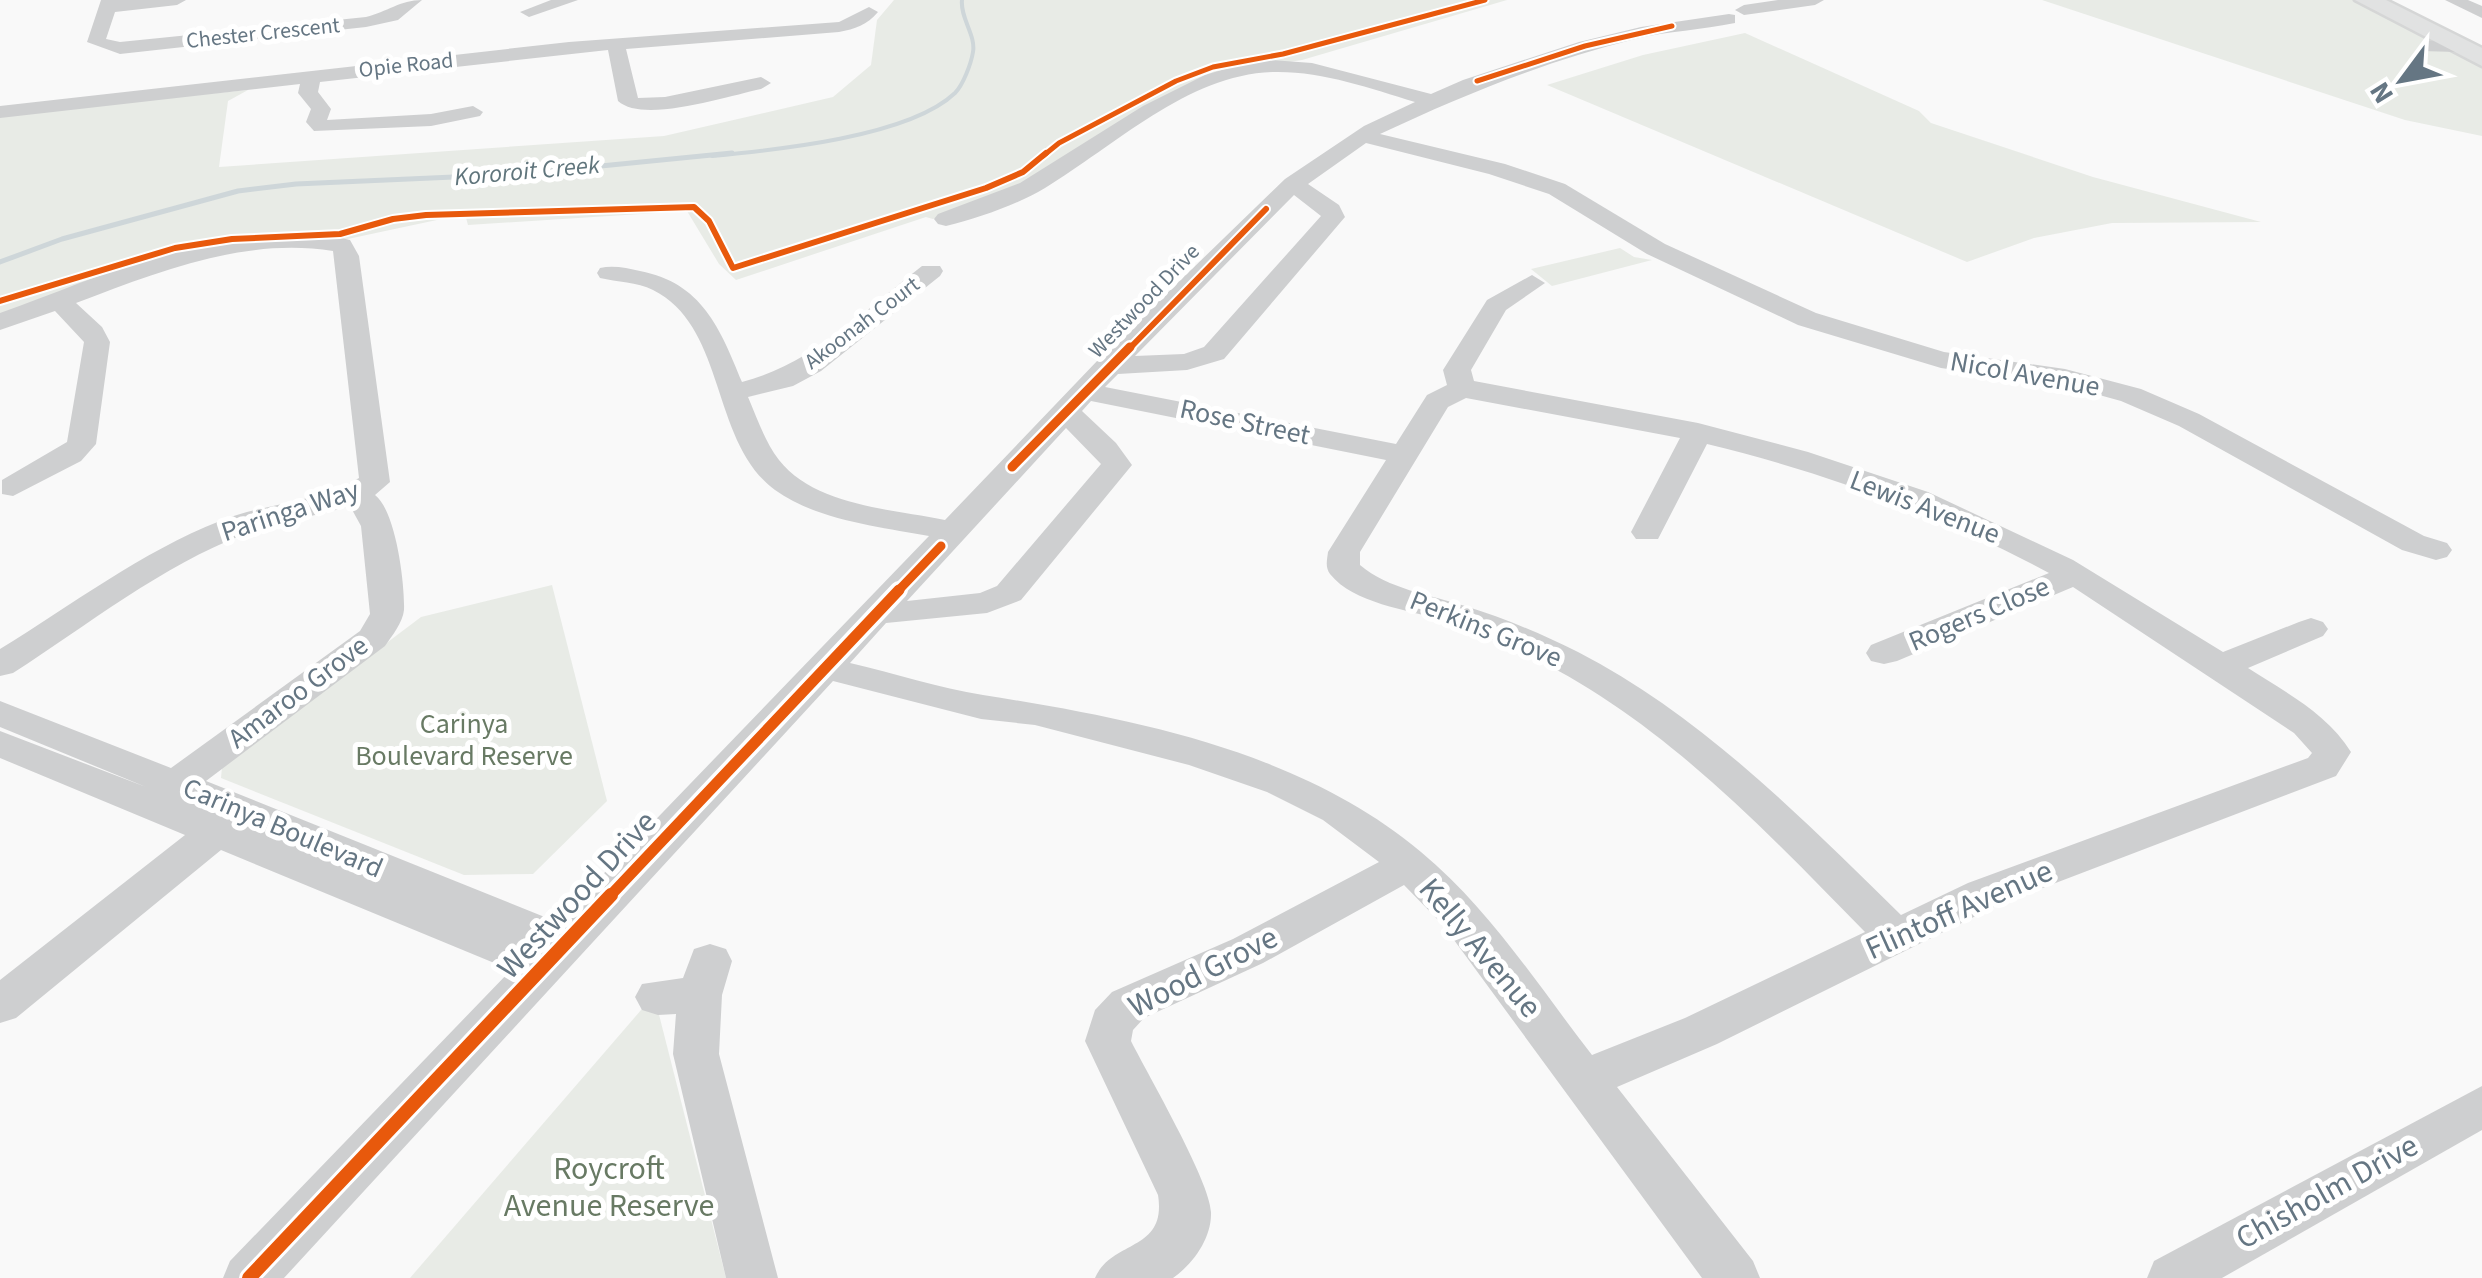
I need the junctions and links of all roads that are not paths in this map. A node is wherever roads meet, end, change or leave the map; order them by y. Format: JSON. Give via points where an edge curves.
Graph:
{"nodes":[{"id":1,"x":176,"y":0,"type":"edge"},
{"id":2,"x":414,"y":0,"type":"edge"},
{"id":3,"x":568,"y":0,"type":"edge"},
{"id":4,"x":1815,"y":0,"type":"edge"},
{"id":5,"x":2366,"y":0,"type":"edge"},
{"id":6,"x":2400,"y":0,"type":"edge"},
{"id":7,"x":2454,"y":0,"type":"edge"},
{"id":8,"x":109,"y":4,"type":"edge"},
{"id":9,"x":874,"y":6,"type":"edge"},
{"id":10,"x":529,"y":12,"type":"dead end"},
{"id":11,"x":2482,"y":13,"type":"edge"},
{"id":12,"x":616,"y":44,"type":"junction"},
{"id":13,"x":2470,"y":44,"type":"edge"},
{"id":14,"x":106,"y":47,"type":"junction"},
{"id":15,"x":2428,"y":47,"type":"dead end"},
{"id":16,"x":85,"y":54,"type":"dead end"},
{"id":17,"x":2482,"y":58,"type":"edge"},
{"id":18,"x":312,"y":76,"type":"junction"},
{"id":19,"x":761,"y":83,"type":"dead end"},
{"id":20,"x":1429,"y":100,"type":"junction"},
{"id":21,"x":0,"y":112,"type":"edge"},
{"id":22,"x":473,"y":112,"type":"dead end"},
{"id":23,"x":1367,"y":133,"type":"junction"},
{"id":24,"x":1293,"y":184,"type":"junction"},
{"id":25,"x":946,"y":219,"type":"dead end"},
{"id":26,"x":930,"y":271,"type":"dead end"},
{"id":27,"x":609,"y":273,"type":"dead end"},
{"id":28,"x":1532,"y":283,"type":"dead end"},
{"id":29,"x":61,"y":302,"type":"junction"},
{"id":30,"x":0,"y":322,"type":"edge"},
{"id":31,"x":1108,"y":366,"type":"junction"},
{"id":32,"x":1462,"y":390,"type":"junction"},
{"id":33,"x":736,"y":392,"type":"junction"},
{"id":34,"x":1075,"y":401,"type":"junction"},
{"id":35,"x":1698,"y":432,"type":"junction"},
{"id":36,"x":1405,"y":455,"type":"junction"},
{"id":37,"x":13,"y":486,"type":"dead end"},
{"id":38,"x":355,"y":496,"type":"junction"},
{"id":39,"x":951,"y":531,"type":"junction"},
{"id":40,"x":1647,"y":532,"type":"dead end"},
{"id":41,"x":2436,"y":550,"type":"dead end"},
{"id":42,"x":2074,"y":575,"type":"junction"},
{"id":43,"x":878,"y":614,"type":"junction"},
{"id":44,"x":2311,"y":629,"type":"dead end"},
{"id":45,"x":1884,"y":654,"type":"dead end"},
{"id":46,"x":834,"y":660,"type":"junction"},
{"id":47,"x":0,"y":665,"type":"edge"},
{"id":48,"x":2220,"y":666,"type":"junction"},
{"id":49,"x":0,"y":712,"type":"edge"},
{"id":50,"x":0,"y":744,"type":"edge"},
{"id":51,"x":2332,"y":752,"type":"joint"},
{"id":52,"x":163,"y":794,"type":"junction"},
{"id":53,"x":229,"y":822,"type":"junction"},
{"id":54,"x":1408,"y":864,"type":"junction"},
{"id":55,"x":1896,"y":937,"type":"junction"},
{"id":56,"x":555,"y":954,"type":"junction"},
{"id":57,"x":690,"y":985,"type":"dead end"},
{"id":58,"x":0,"y":1005,"type":"edge"},
{"id":59,"x":1585,"y":1079,"type":"junction"},
{"id":60,"x":2482,"y":1106,"type":"edge"},
{"id":61,"x":1733,"y":1273,"type":"edge"},
{"id":62,"x":249,"y":1278,"type":"edge"},
{"id":63,"x":752,"y":1278,"type":"edge"},
{"id":64,"x":1121,"y":1278,"type":"edge"},
{"id":65,"x":2172,"y":1278,"type":"edge"}],
"edges":[{"from":1,"to":8,"type":"street","name":"Chester Crescent"},
{"from":2,"to":14,"type":"street","name":"Chester Crescent","via":[[374,20]]},
{"from":3,"to":10,"type":"street"},
{"from":4,"to":20,"type":"street","name":"Westwood Drive","via":[[1585,46]]},
{"from":5,"to":13,"type":"highway"},
{"from":6,"to":13,"type":"highway"},
{"from":7,"to":11,"type":"street"},
{"from":8,"to":14,"type":"street","name":"Chester Crescent","via":[[96,39]]},
{"from":9,"to":12,"type":"street","name":"Opie Road","via":[[864,22],[848,27]]},
{"from":12,"to":18,"type":"street","name":"Opie Road"},
{"from":12,"to":19,"type":"street","via":[[626,97],[634,104]]},
{"from":13,"to":15,"type":"street"},
{"from":13,"to":17,"type":"highway"},
{"from":14,"to":16,"type":"street","name":"Chester Crescent"},
{"from":18,"to":21,"type":"street","name":"Opie Road"},
{"from":18,"to":22,"type":"street","via":[[308,93],[322,112],[316,122],[330,129]]},
{"from":20,"to":23,"type":"street","name":"Westwood Drive"},
{"from":20,"to":25,"type":"street","via":[[1312,68],[1251,69],[1144,115],[1038,182]]},
{"from":23,"to":24,"type":"street","name":"Westwood Drive"},
{"from":23,"to":41,"type":"street","name":"Nicol Avenue","via":[[1544,184],[1656,249],[1807,319],[1901,349],[2131,394]]},
{"from":24,"to":31,"type":"street","name":"Westwood Drive"},
{"from":24,"to":31,"type":"street","via":[[1333,217],[1214,353],[1187,362]]},
{"from":26,"to":33,"type":"street","name":"Akoonah Court","via":[[810,365]]},
{"from":27,"to":33,"type":"street","via":[[678,294]]},
{"from":28,"to":32,"type":"street","via":[[1496,305],[1458,370]]},
{"from":29,"to":30,"type":"street"},
{"from":29,"to":37,"type":"street","via":[[97,342],[81,444]]},
{"from":29,"to":38,"type":"street","name":"Paringa Way","via":[[235,245],[342,245],[375,482]]},
{"from":31,"to":34,"type":"street","name":"Westwood Drive"},
{"from":32,"to":35,"type":"street","name":"Lewis Avenue","via":[[1491,390]]},
{"from":32,"to":36,"type":"street","name":"Perkins Grove","via":[[1437,401]]},
{"from":33,"to":39,"type":"street","via":[[768,468],[796,491]]},
{"from":34,"to":36,"type":"street","name":"Rose Street"},
{"from":34,"to":39,"type":"street","name":"Westwood Drive"},
{"from":34,"to":43,"type":"street","via":[[1116,465],[1009,594],[987,603]]},
{"from":35,"to":40,"type":"street"},
{"from":35,"to":42,"type":"street","name":"Lewis Avenue","via":[[1946,510]]},
{"from":36,"to":55,"type":"street","name":"Perkins Grove","via":[[1344,552],[1341,566],[1349,576],[1554,654],[1653,713],[1740,782]]},
{"from":38,"to":47,"type":"street","name":"Paringa Way","via":[[237,525],[200,541]]},
{"from":38,"to":52,"type":"street","name":"Amaroo Grove","via":[[370,505],[377,526],[387,614],[373,638]]},
{"from":39,"to":43,"type":"street","name":"Westwood Drive"},
{"from":42,"to":45,"type":"street","name":"Rogers Close"},
{"from":42,"to":48,"type":"street","name":"Lewis Avenue"},
{"from":43,"to":46,"type":"street","name":"Westwood Drive"},
{"from":44,"to":48,"type":"street"},
{"from":46,"to":54,"type":"street","name":"Kelly Avenue","via":[[982,707],[1036,713],[1217,760],[1337,810]]},
{"from":46,"to":56,"type":"street","name":"Westwood Drive"},
{"from":48,"to":51,"type":"street","name":"Lewis Avenue","via":[[2316,731]]},
{"from":49,"to":52,"type":"street","name":"Carinya Boulevard"},
{"from":50,"to":52,"type":"street","name":"Carinya Boulevard"},
{"from":51,"to":55,"type":"street","name":"Flintoff Avenue","via":[[2313,771],[2013,882]]},
{"from":52,"to":53,"type":"street","name":"Carinya Boulevard"},
{"from":53,"to":56,"type":"street","name":"Carinya Boulevard"},
{"from":53,"to":58,"type":"street"},
{"from":54,"to":59,"type":"street","name":"Kelly Avenue","via":[[1458,914]]},
{"from":54,"to":64,"type":"street","name":"Wood Grove","via":[[1116,1016],[1108,1041],[1188,1214],[1168,1250]]},
{"from":55,"to":59,"type":"street","name":"Flintoff Avenue","via":[[1701,1032]]},
{"from":56,"to":62,"type":"street","name":"Westwood Drive"},
{"from":57,"to":63,"type":"street","via":[[700,1078]]},
{"from":59,"to":61,"type":"street","name":"Kelly Avenue"},
{"from":60,"to":65,"type":"street","name":"Chisholm Drive"}]}
